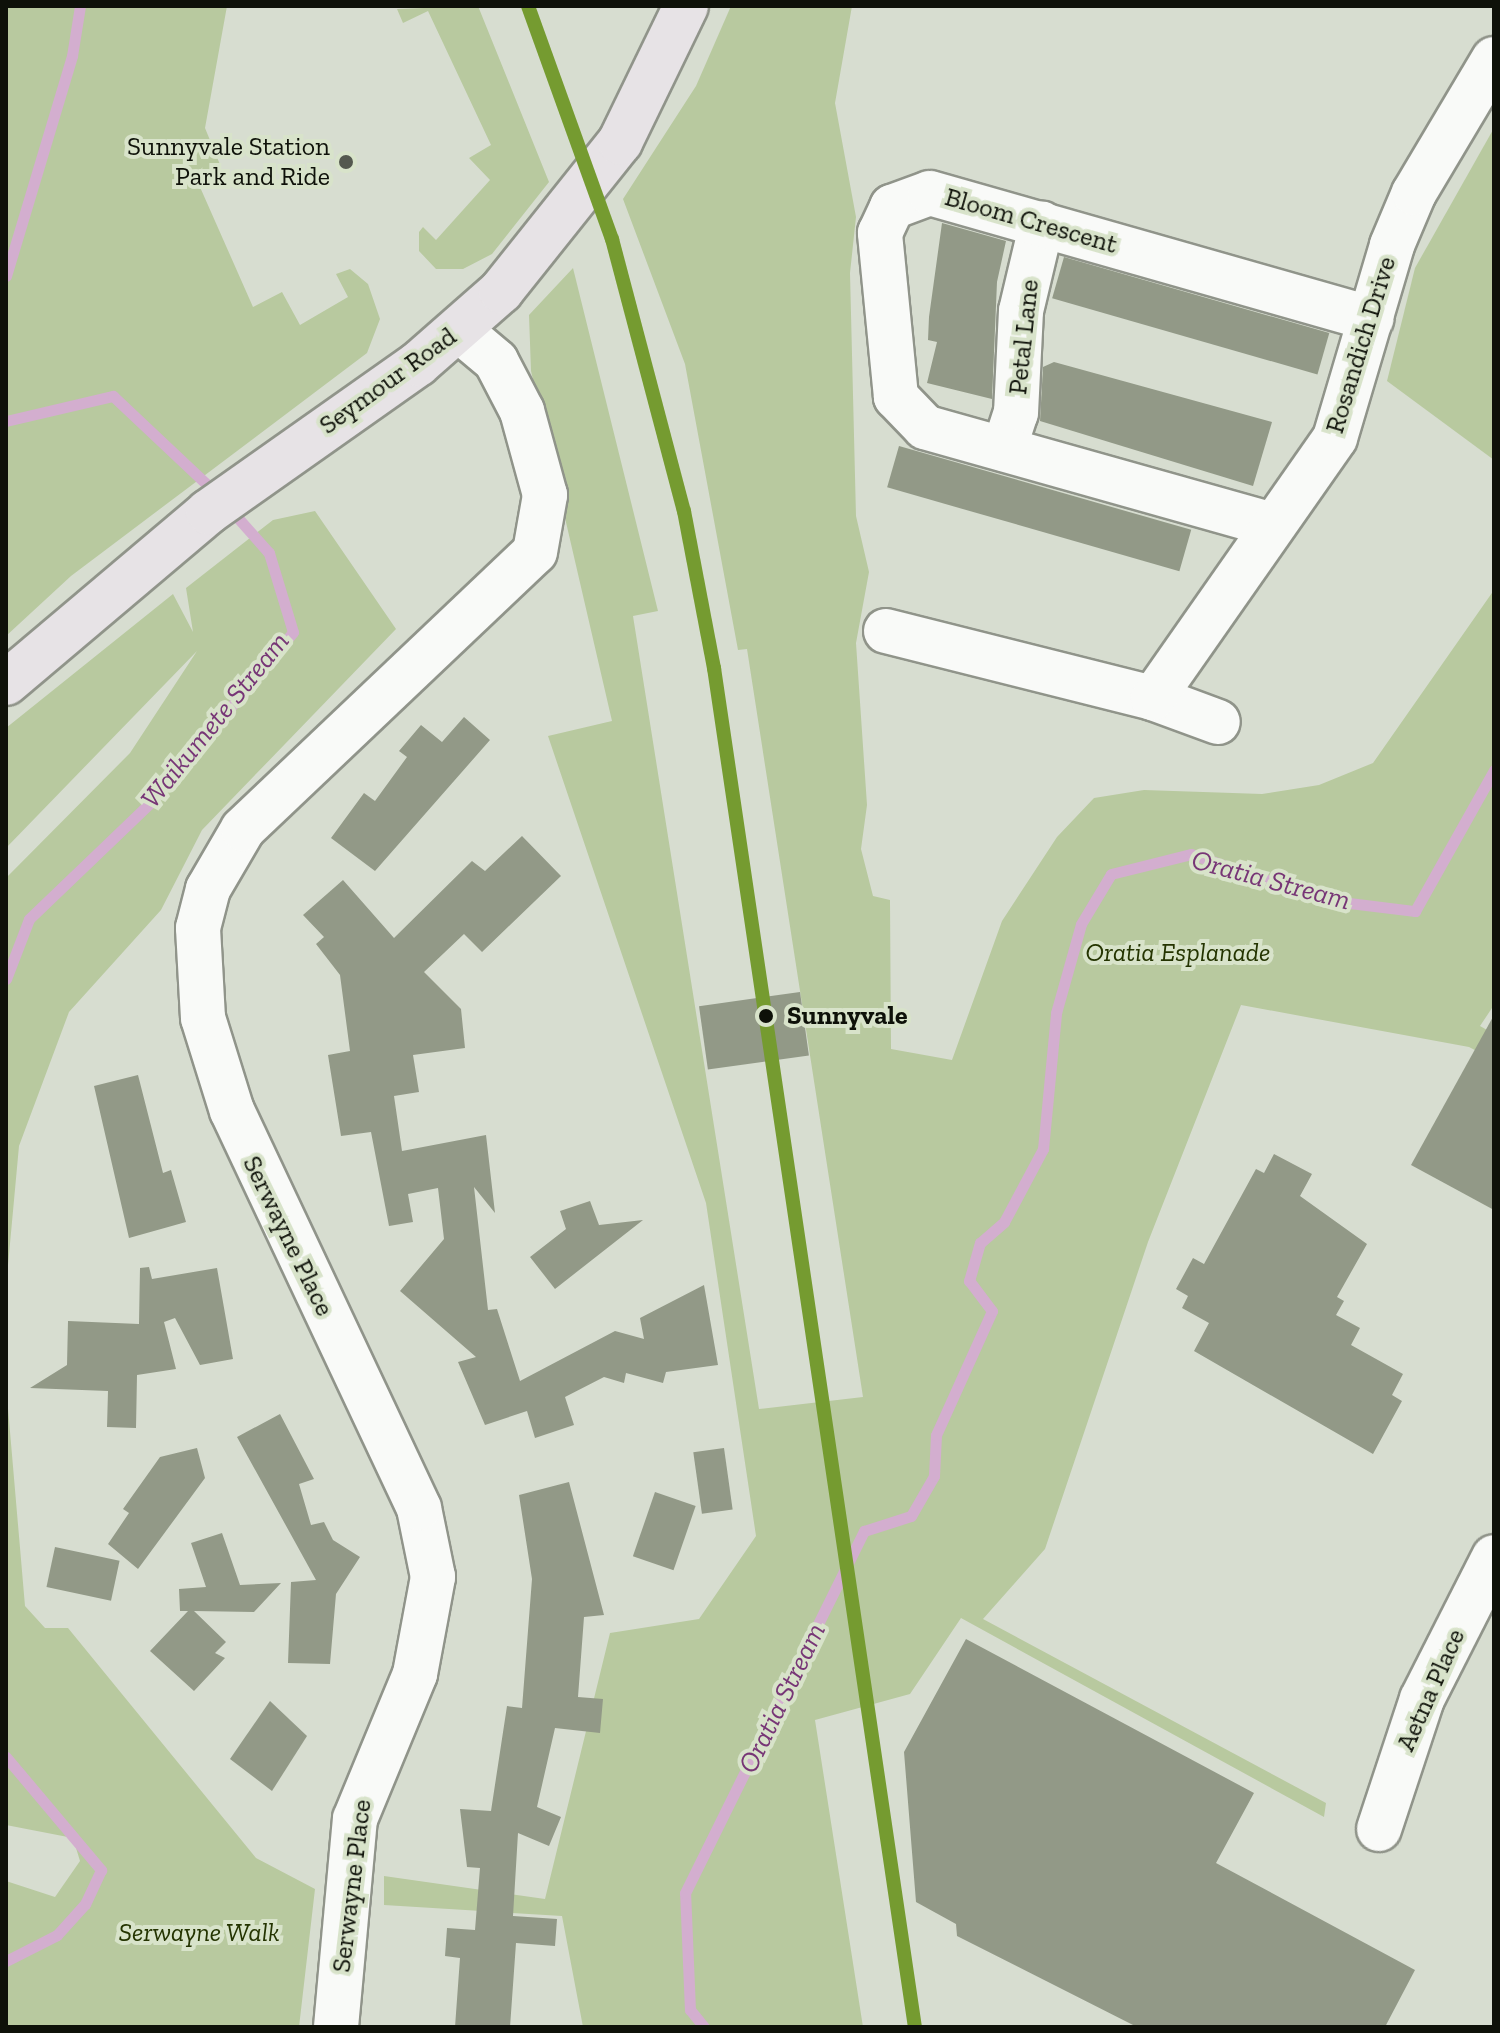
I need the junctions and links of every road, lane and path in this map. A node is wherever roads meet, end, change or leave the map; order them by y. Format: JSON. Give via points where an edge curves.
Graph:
{"nodes":[{"id":1,"x":686,"y":6,"type":"edge"},
{"id":2,"x":1494,"y":59,"type":"edge"},
{"id":3,"x":1042,"y":223,"type":"junction"},
{"id":4,"x":1371,"y":319,"type":"junction"},
{"id":5,"x":459,"y":330,"type":"junction"},
{"id":6,"x":1004,"y":449,"type":"junction"},
{"id":7,"x":1269,"y":524,"type":"junction"},
{"id":8,"x":886,"y":631,"type":"dead end"},
{"id":9,"x":6,"y":683,"type":"edge"},
{"id":10,"x":1153,"y":698,"type":"junction"},
{"id":11,"x":1218,"y":722,"type":"dead end"},
{"id":12,"x":1494,"y":1557,"type":"edge"},
{"id":13,"x":1379,"y":1829,"type":"dead end"},
{"id":14,"x":336,"y":2027,"type":"edge"}],
"edges":[{"from":1,"to":5,"type":"main road","name":"Seymour Road","via":[[643,105],[538,254]]},
{"from":2,"to":4,"type":"street","name":"Rosandich Drive","via":[[1414,193]]},
{"from":3,"to":4,"type":"street","name":"Bloom Crescent"},
{"from":3,"to":6,"type":"street","name":"Petal Lane","via":[[1021,311],[1016,413]]},
{"from":3,"to":6,"type":"street","name":"Bloom Crescent","via":[[930,193],[892,207],[880,233],[896,397],[925,427]]},
{"from":4,"to":7,"type":"street","name":"Rosandich Drive","via":[[1335,438]]},
{"from":5,"to":9,"type":"main road","name":"Seymour Road","via":[[208,512]]},
{"from":5,"to":14,"type":"street","name":"Serwayne Place","via":[[496,361],[522,411],[545,495],[547,518],[535,552],[243,829],[208,889],[198,928],[203,1018],[232,1111],[419,1508],[433,1577],[415,1674],[355,1819]]},
{"from":6,"to":7,"type":"street","name":"Bloom Crescent"},
{"from":7,"to":10,"type":"street","name":"Rosandich Drive"},
{"from":8,"to":10,"type":"street"},
{"from":10,"to":11,"type":"street"},
{"from":12,"to":13,"type":"street","name":"Aetna Place","via":[[1422,1699]]}]}
